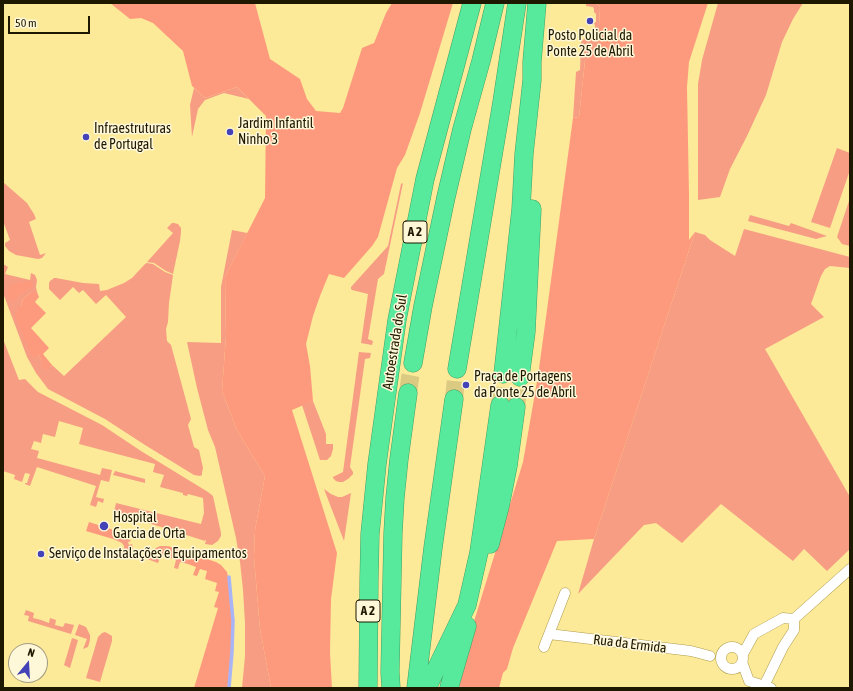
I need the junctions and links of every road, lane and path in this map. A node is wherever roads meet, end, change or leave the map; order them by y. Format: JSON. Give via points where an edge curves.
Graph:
{"nodes":[{"id":1,"x":472,"y":3,"type":"edge"},
{"id":2,"x":495,"y":3,"type":"edge"},
{"id":3,"x":517,"y":3,"type":"edge"},
{"id":4,"x":537,"y":3,"type":"edge"},
{"id":5,"x":413,"y":363,"type":"tunnel mouth"},
{"id":6,"x":458,"y":369,"type":"tunnel mouth"},
{"id":7,"x":512,"y":376,"type":"tunnel mouth"},
{"id":8,"x":408,"y":393,"type":"tunnel mouth"},
{"id":9,"x":454,"y":399,"type":"tunnel mouth"},
{"id":10,"x":850,"y":569,"type":"edge"},
{"id":11,"x":565,"y":593,"type":"dead end"},
{"id":12,"x":794,"y":619,"type":"junction"},
{"id":13,"x":549,"y":634,"type":"junction"},
{"id":14,"x":544,"y":647,"type":"dead end"},
{"id":15,"x":725,"y":650,"type":"junction"},
{"id":16,"x":710,"y":656,"type":"junction"},
{"id":17,"x":743,"y":658,"type":"junction"},
{"id":18,"x":723,"y":664,"type":"junction"},
{"id":19,"x":748,"y":685,"type":"edge"},
{"id":20,"x":768,"y":687,"type":"edge"},
{"id":21,"x":368,"y":688,"type":"edge"},
{"id":22,"x":391,"y":688,"type":"edge"},
{"id":23,"x":416,"y":688,"type":"edge"},
{"id":24,"x":428,"y":688,"type":"edge"},
{"id":25,"x":449,"y":688,"type":"edge"}],
"edges":[{"from":1,"to":21,"type":"highway","name":"Autoestrada do Sul","number":"A 2","via":[[425,179],[397,320],[370,534]]},
{"from":2,"to":5,"type":"highway","via":[[446,197]]},
{"from":3,"to":6,"type":"highway"},
{"from":4,"to":7,"type":"highway","via":[[532,62],[539,74],[526,332]]},
{"from":8,"to":22,"type":"highway","via":[[397,475],[393,533]]},
{"from":9,"to":23,"type":"highway"},
{"from":10,"to":12,"type":"street"},
{"from":11,"to":13,"type":"street"},
{"from":12,"to":17,"type":"street","via":[[782,618],[754,634]]},
{"from":12,"to":20,"type":"street","via":[[794,630],[784,647]]},
{"from":13,"to":14,"type":"street"},
{"from":13,"to":16,"type":"street","name":"Rua da Ermida"},
{"from":15,"to":16,"type":"street"},
{"from":15,"to":17,"type":"street","via":[[735,647],[741,651]]},
{"from":15,"to":18,"type":"street","via":[[722,656]]},
{"from":16,"to":18,"type":"street"},
{"from":17,"to":18,"type":"street","via":[[737,668],[732,669]]},
{"from":17,"to":19,"type":"street"},
{"from":19,"to":20,"type":"street"},
{"from":24,"to":25,"type":"highway","via":[[467,605],[508,406],[508,466],[500,506]]}]}
